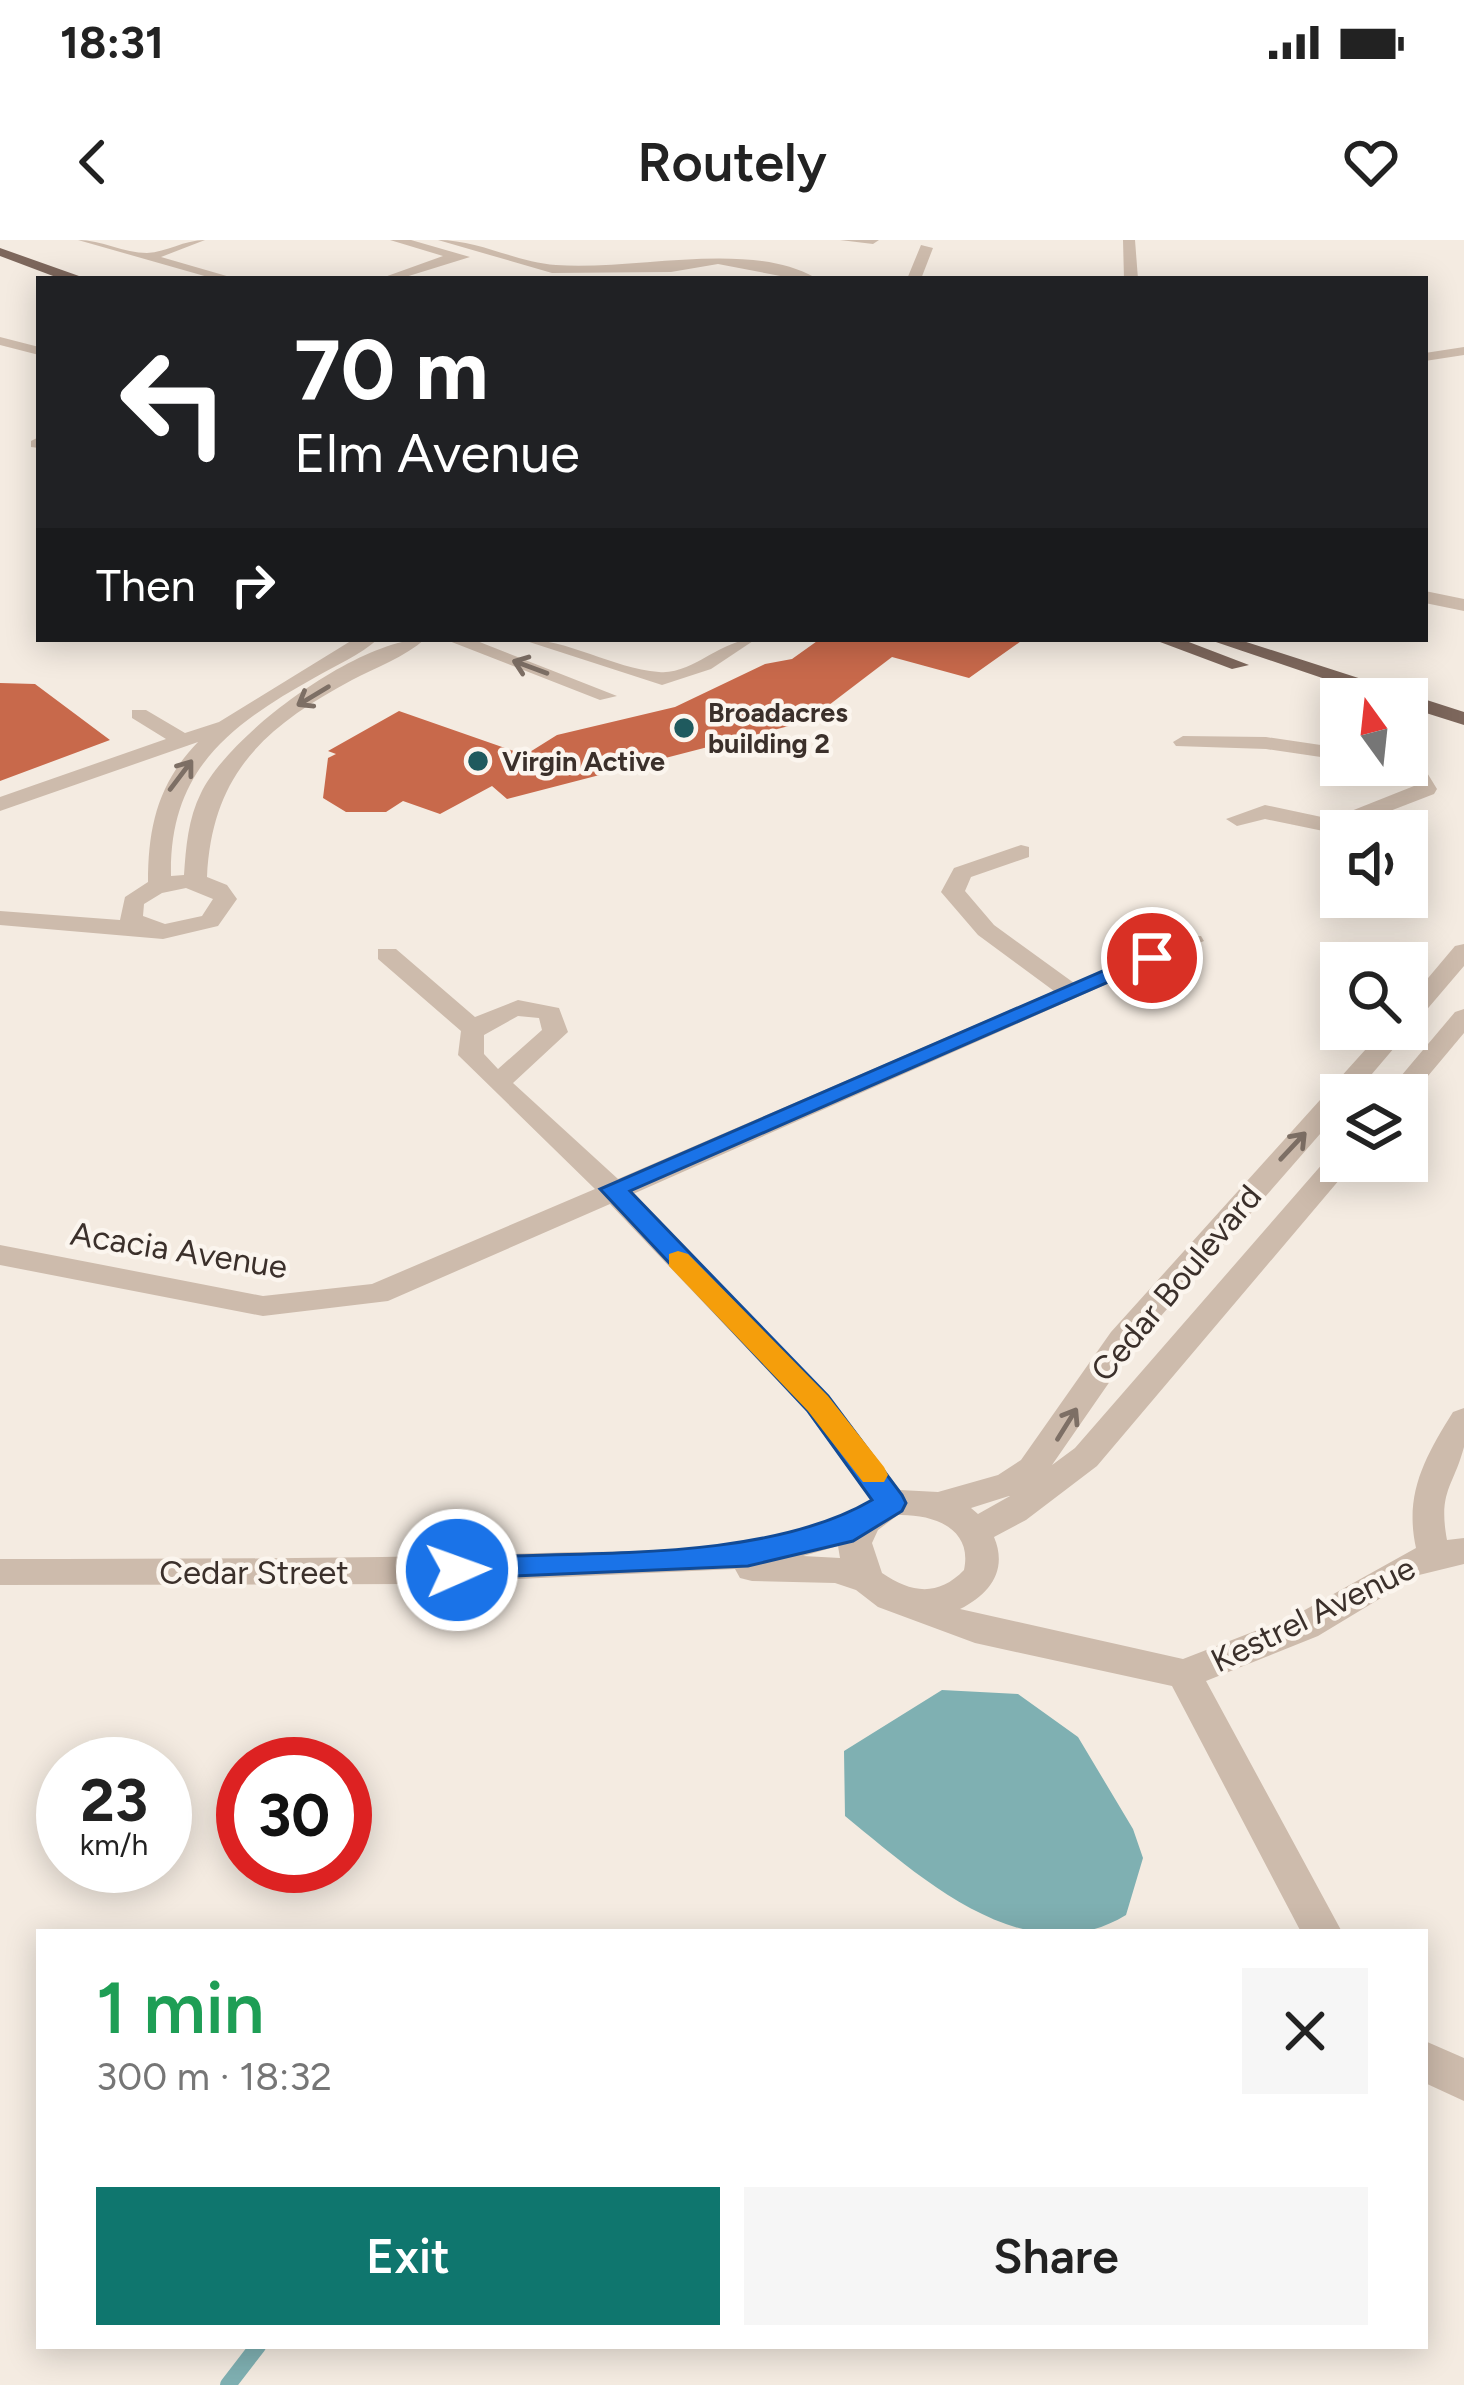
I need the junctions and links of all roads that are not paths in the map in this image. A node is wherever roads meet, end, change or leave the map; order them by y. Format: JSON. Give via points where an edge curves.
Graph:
{"nodes":[{"id":1,"x":84,"y":240,"type":"edge"},
{"id":2,"x":199,"y":240,"type":"edge"},
{"id":3,"x":396,"y":240,"type":"edge"},
{"id":4,"x":771,"y":240,"type":"edge"},
{"id":5,"x":846,"y":240,"type":"edge"},
{"id":6,"x":873,"y":240,"type":"edge"},
{"id":7,"x":1130,"y":240,"type":"edge"},
{"id":8,"x":732,"y":244,"type":"dead end"},
{"id":9,"x":793,"y":244,"type":"dead end"},
{"id":10,"x":499,"y":245,"type":"edge"},
{"id":11,"x":926,"y":248,"type":"dead end"},
{"id":12,"x":453,"y":249,"type":"edge"},
{"id":13,"x":0,"y":252,"type":"edge"},
{"id":14,"x":147,"y":257,"type":"junction"},
{"id":15,"x":718,"y":260,"type":"junction"},
{"id":16,"x":0,"y":267,"type":"edge"},
{"id":17,"x":541,"y":274,"type":"edge"},
{"id":18,"x":676,"y":274,"type":"edge"},
{"id":19,"x":66,"y":276,"type":"edge"},
{"id":20,"x":219,"y":276,"type":"edge"},
{"id":21,"x":391,"y":276,"type":"edge"},
{"id":22,"x":391,"y":276,"type":"edge"},
{"id":23,"x":801,"y":276,"type":"edge"},
{"id":24,"x":915,"y":276,"type":"edge"},
{"id":25,"x":1130,"y":276,"type":"edge"},
{"id":26,"x":36,"y":281,"type":"edge"},
{"id":27,"x":0,"y":341,"type":"edge"},
{"id":28,"x":36,"y":350,"type":"edge"},
{"id":29,"x":1464,"y":351,"type":"edge"},
{"id":30,"x":1428,"y":357,"type":"edge"},
{"id":31,"x":1428,"y":598,"type":"edge"},
{"id":32,"x":1464,"y":605,"type":"edge"},
{"id":33,"x":363,"y":642,"type":"edge"},
{"id":34,"x":410,"y":642,"type":"edge"},
{"id":35,"x":462,"y":642,"type":"edge"},
{"id":36,"x":557,"y":642,"type":"edge"},
{"id":37,"x":741,"y":642,"type":"edge"},
{"id":38,"x":1171,"y":642,"type":"edge"},
{"id":39,"x":1226,"y":642,"type":"edge"},
{"id":40,"x":1340,"y":678,"type":"edge"},
{"id":41,"x":1320,"y":692,"type":"edge"},
{"id":42,"x":607,"y":696,"type":"dead end"},
{"id":43,"x":1428,"y":707,"type":"edge"},
{"id":44,"x":139,"y":714,"type":"dead end"},
{"id":45,"x":1464,"y":719,"type":"edge"},
{"id":46,"x":230,"y":724,"type":"junction"},
{"id":47,"x":266,"y":728,"type":"junction"},
{"id":48,"x":1428,"y":728,"type":"edge"},
{"id":49,"x":182,"y":740,"type":"junction"},
{"id":50,"x":1464,"y":740,"type":"edge"},
{"id":51,"x":1183,"y":742,"type":"dead end"},
{"id":52,"x":1320,"y":751,"type":"edge"},
{"id":53,"x":1424,"y":786,"type":"edge"},
{"id":54,"x":0,"y":804,"type":"edge"},
{"id":55,"x":1237,"y":819,"type":"dead end"},
{"id":56,"x":1021,"y":852,"type":"dead end"},
{"id":57,"x":195,"y":881,"type":"junction"},
{"id":58,"x":160,"y":885,"type":"junction"},
{"id":59,"x":133,"y":902,"type":"junction"},
{"id":60,"x":0,"y":918,"type":"edge"},
{"id":61,"x":59,"y":924,"type":"junction"},
{"id":62,"x":148,"y":929,"type":"junction"},
{"id":63,"x":1192,"y":941,"type":"dead end"},
{"id":64,"x":1464,"y":951,"type":"edge"},
{"id":65,"x":387,"y":954,"type":"dead end"},
{"id":66,"x":1072,"y":992,"type":"junction"},
{"id":67,"x":1428,"y":994,"type":"edge"},
{"id":68,"x":1464,"y":1017,"type":"edge"},
{"id":69,"x":474,"y":1029,"type":"junction"},
{"id":70,"x":1379,"y":1050,"type":"edge"},
{"id":71,"x":1416,"y":1074,"type":"edge"},
{"id":72,"x":499,"y":1082,"type":"junction"},
{"id":73,"x":1322,"y":1182,"type":"edge"},
{"id":74,"x":613,"y":1189,"type":"junction"},
{"id":75,"x":1214,"y":1233,"type":"junction"},
{"id":76,"x":0,"y":1255,"type":"edge"},
{"id":77,"x":1261,"y":1255,"type":"junction"},
{"id":78,"x":1464,"y":1420,"type":"edge"},
{"id":79,"x":938,"y":1505,"type":"junction"},
{"id":80,"x":877,"y":1513,"type":"junction"},
{"id":81,"x":976,"y":1531,"type":"junction"},
{"id":82,"x":1449,"y":1553,"type":"edge"},
{"id":83,"x":0,"y":1572,"type":"edge"},
{"id":84,"x":177,"y":1578,"type":"junction"},
{"id":85,"x":865,"y":1579,"type":"junction"},
{"id":86,"x":973,"y":1585,"type":"junction"},
{"id":87,"x":0,"y":1586,"type":"edge"},
{"id":88,"x":911,"y":1604,"type":"junction"},
{"id":89,"x":1022,"y":1636,"type":"junction"},
{"id":90,"x":1184,"y":1674,"type":"junction"},
{"id":91,"x":1320,"y":1929,"type":"edge"},
{"id":92,"x":1428,"y":2062,"type":"edge"},
{"id":93,"x":1464,"y":2080,"type":"edge"}],
"edges":[{"from":1,"to":14,"type":"street"},
{"from":2,"to":14,"type":"street"},
{"from":3,"to":12,"type":"street"},
{"from":4,"to":9,"type":"street"},
{"from":5,"to":6,"type":"street"},
{"from":7,"to":25,"type":"street"},
{"from":8,"to":15,"type":"street"},
{"from":10,"to":12,"type":"street"},
{"from":10,"to":17,"type":"street"},
{"from":11,"to":24,"type":"street"},
{"from":12,"to":17,"type":"street"},
{"from":12,"to":21,"type":"street"},
{"from":12,"to":22,"type":"street"},
{"from":13,"to":19,"type":"main road"},
{"from":14,"to":20,"type":"street"},
{"from":15,"to":18,"type":"street"},
{"from":15,"to":23,"type":"street"},
{"from":16,"to":26,"type":"main road"},
{"from":17,"to":18,"type":"street","via":[[637,260]]},
{"from":27,"to":28,"type":"street"},
{"from":29,"to":30,"type":"street"},
{"from":31,"to":32,"type":"street"},
{"from":33,"to":46,"type":"street"},
{"from":34,"to":47,"type":"street","one_way":true},
{"from":42,"to":35,"type":"street","one_way":true},
{"from":36,"to":37,"type":"street","via":[[662,679]]},
{"from":38,"to":41,"type":"main road"},
{"from":39,"to":40,"type":"main road"},
{"from":43,"to":45,"type":"main road"},
{"from":44,"to":49,"type":"street"},
{"from":46,"to":47,"type":"street"},
{"from":46,"to":49,"type":"street"},
{"from":58,"to":46,"type":"street","one_way":true,"via":[[156,843],[166,795]]},
{"from":47,"to":57,"type":"street","via":[[242,746],[206,801],[193,851]]},
{"from":48,"to":50,"type":"main road"},
{"from":49,"to":54,"type":"street"},
{"from":51,"to":52,"type":"street"},
{"from":53,"to":55,"type":"street","via":[[1333,826],[1265,812]]},
{"from":56,"to":66,"type":"street","via":[[962,873],[953,892],[986,930]]},
{"from":57,"to":58,"type":"street"},
{"from":57,"to":62,"type":"street","via":[[225,899],[217,916],[179,931]]},
{"from":58,"to":59,"type":"street"},
{"from":59,"to":61,"type":"street"},
{"from":59,"to":62,"type":"street","via":[[131,919]]},
{"from":60,"to":61,"type":"street"},
{"from":61,"to":62,"type":"street"},
{"from":63,"to":66,"type":"street","name":"Acacia Avenue"},
{"from":64,"to":67,"type":"street"},
{"from":65,"to":69,"type":"street"},
{"from":66,"to":74,"type":"street","name":"Acacia Avenue"},
{"from":68,"to":71,"type":"street"},
{"from":69,"to":72,"type":"street","via":[[468,1049]]},
{"from":69,"to":72,"type":"street","via":[[524,1007],[550,1013],[557,1024]]},
{"from":75,"to":70,"type":"street","name":"Cedar Boulevard","one_way":true},
{"from":72,"to":74,"type":"street"},
{"from":73,"to":77,"type":"street","name":"Cedar Boulevard"},
{"from":74,"to":76,"type":"street","name":"Acacia Avenue","via":[[409,1283],[344,1301],[243,1304]]},
{"from":74,"to":80,"type":"street","via":[[818,1404]]},
{"from":75,"to":77,"type":"street"},
{"from":79,"to":75,"type":"street","name":"Cedar Boulevard","one_way":true,"via":[[1033,1469],[1103,1364]]},
{"from":77,"to":81,"type":"street","name":"Cedar Boulevard","via":[[1086,1457]]},
{"from":78,"to":82,"type":"street","via":[[1424,1506]]},
{"from":79,"to":80,"type":"street","name":"Cedar Street"},
{"from":79,"to":81,"type":"street"},
{"from":80,"to":84,"type":"street","name":"Cedar Street","via":[[781,1548],[683,1560]]},
{"from":80,"to":85,"type":"street","via":[[855,1561]]},
{"from":81,"to":86,"type":"street","via":[[984,1550]]},
{"from":82,"to":90,"type":"street","name":"Kestrel Avenue","via":[[1306,1626]]},
{"from":83,"to":84,"type":"street","name":"Cedar Street"},
{"from":84,"to":85,"type":"street","name":"Cedar Street","via":[[409,1586],[775,1566]]},
{"from":84,"to":87,"type":"street","name":"Cedar Street"},
{"from":85,"to":88,"type":"street","name":"Cedar Street"},
{"from":86,"to":88,"type":"street","via":[[938,1604]]},
{"from":86,"to":89,"type":"street"},
{"from":88,"to":89,"type":"street","name":"Kestrel Avenue","via":[[962,1625]]},
{"from":89,"to":90,"type":"street","name":"Kestrel Avenue"},
{"from":90,"to":91,"type":"street"},
{"from":92,"to":93,"type":"street"}]}
